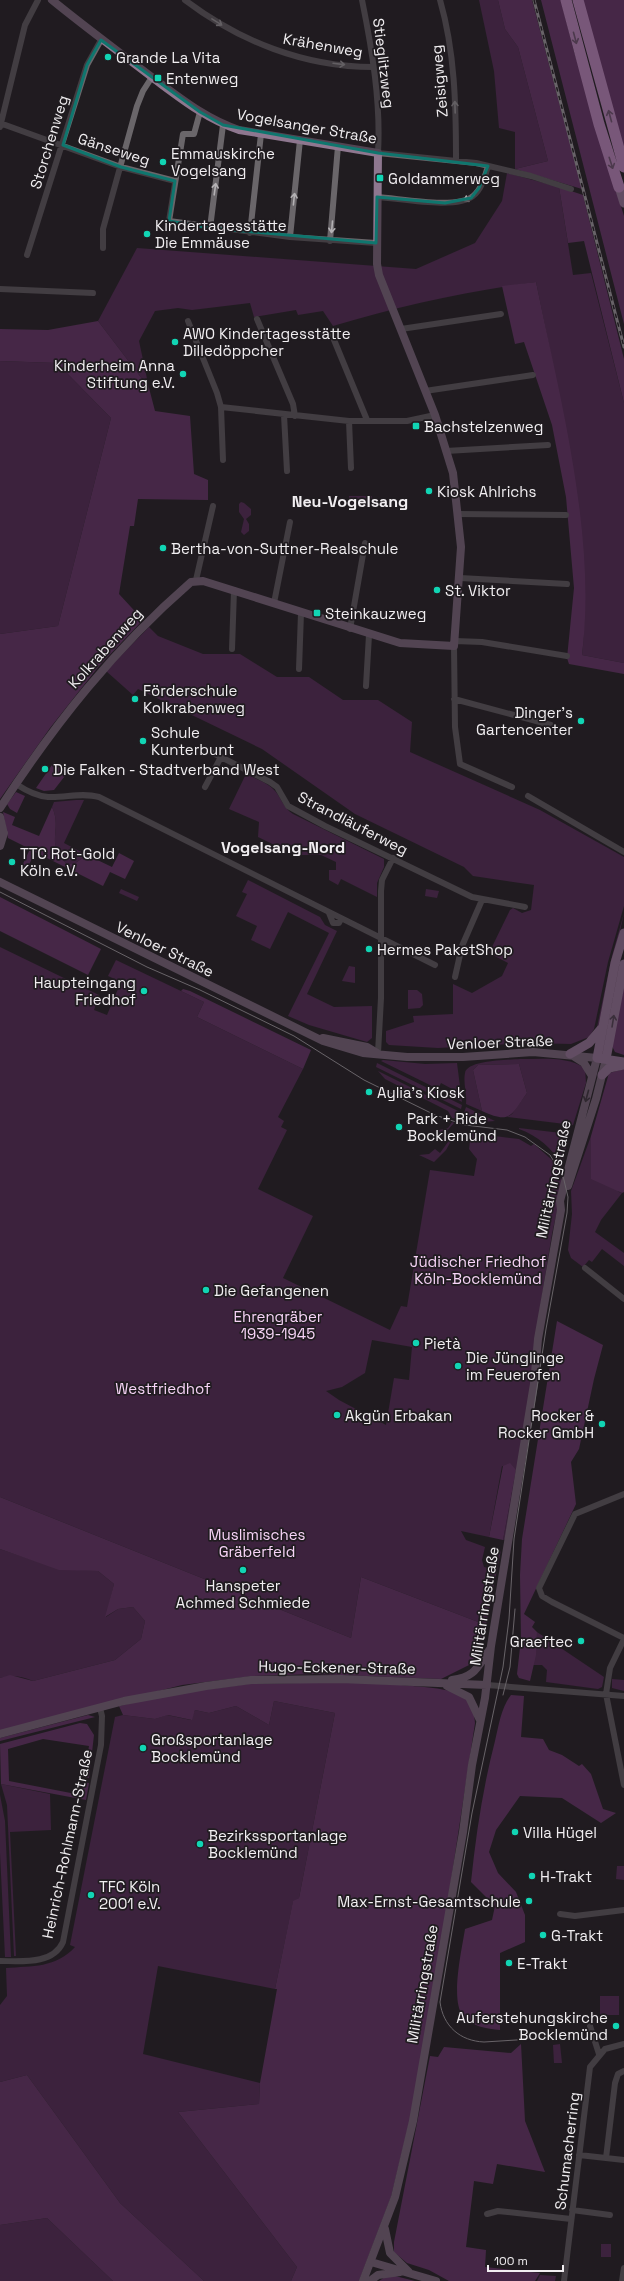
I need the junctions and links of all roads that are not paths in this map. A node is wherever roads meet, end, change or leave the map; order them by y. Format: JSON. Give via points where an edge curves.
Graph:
{"nodes":[{"id":1,"x":38,"y":0,"type":"edge"},
{"id":2,"x":52,"y":0,"type":"edge"},
{"id":3,"x":185,"y":0,"type":"edge"},
{"id":4,"x":362,"y":0,"type":"edge"},
{"id":5,"x":440,"y":0,"type":"edge"},
{"id":6,"x":566,"y":0,"type":"edge"},
{"id":7,"x":578,"y":0,"type":"edge"},
{"id":8,"x":101,"y":40,"type":"junction"},
{"id":9,"x":373,"y":67,"type":"junction"},
{"id":10,"x":152,"y":77,"type":"junction"},
{"id":11,"x":200,"y":112,"type":"junction"},
{"id":12,"x":0,"y":124,"type":"edge"},
{"id":13,"x":223,"y":125,"type":"junction"},
{"id":14,"x":261,"y":134,"type":"junction"},
{"id":15,"x":300,"y":140,"type":"junction"},
{"id":16,"x":62,"y":145,"type":"junction"},
{"id":17,"x":338,"y":146,"type":"junction"},
{"id":18,"x":378,"y":153,"type":"junction"},
{"id":19,"x":456,"y":160,"type":"junction"},
{"id":20,"x":488,"y":166,"type":"junction"},
{"id":21,"x":121,"y":167,"type":"junction"},
{"id":22,"x":624,"y":167,"type":"edge"},
{"id":23,"x":175,"y":181,"type":"junction"},
{"id":24,"x":619,"y":187,"type":"joint"},
{"id":25,"x":571,"y":189,"type":"dead end"},
{"id":26,"x":377,"y":197,"type":"junction"},
{"id":27,"x":624,"y":203,"type":"edge"},
{"id":28,"x":210,"y":228,"type":"junction"},
{"id":29,"x":250,"y":233,"type":"junction"},
{"id":30,"x":290,"y":238,"type":"junction"},
{"id":31,"x":330,"y":241,"type":"junction"},
{"id":32,"x":376,"y":243,"type":"junction"},
{"id":33,"x":103,"y":248,"type":"dead end"},
{"id":34,"x":27,"y":255,"type":"dead end"},
{"id":35,"x":0,"y":289,"type":"edge"},
{"id":36,"x":93,"y":293,"type":"dead end"},
{"id":37,"x":501,"y":314,"type":"dead end"},
{"id":38,"x":257,"y":319,"type":"dead end"},
{"id":39,"x":188,"y":321,"type":"dead end"},
{"id":40,"x":400,"y":329,"type":"junction"},
{"id":41,"x":332,"y":335,"type":"dead end"},
{"id":42,"x":533,"y":375,"type":"dead end"},
{"id":43,"x":425,"y":391,"type":"junction"},
{"id":44,"x":221,"y":407,"type":"junction"},
{"id":45,"x":284,"y":415,"type":"junction"},
{"id":46,"x":435,"y":415,"type":"junction"},
{"id":47,"x":295,"y":416,"type":"junction"},
{"id":48,"x":367,"y":420,"type":"junction"},
{"id":49,"x":349,"y":421,"type":"junction"},
{"id":50,"x":548,"y":445,"type":"dead end"},
{"id":51,"x":446,"y":451,"type":"junction"},
{"id":52,"x":222,"y":460,"type":"dead end"},
{"id":53,"x":351,"y":468,"type":"dead end"},
{"id":54,"x":287,"y":471,"type":"dead end"},
{"id":55,"x":213,"y":506,"type":"dead end"},
{"id":56,"x":458,"y":514,"type":"junction"},
{"id":57,"x":566,"y":515,"type":"dead end"},
{"id":58,"x":290,"y":522,"type":"dead end"},
{"id":59,"x":366,"y":543,"type":"dead end"},
{"id":60,"x":460,"y":578,"type":"junction"},
{"id":61,"x":196,"y":580,"type":"junction"},
{"id":62,"x":567,"y":584,"type":"dead end"},
{"id":63,"x":234,"y":590,"type":"junction"},
{"id":64,"x":274,"y":603,"type":"junction"},
{"id":65,"x":301,"y":613,"type":"junction"},
{"id":66,"x":350,"y":629,"type":"junction"},
{"id":67,"x":369,"y":634,"type":"junction"},
{"id":68,"x":454,"y":644,"type":"junction"},
{"id":69,"x":232,"y":649,"type":"dead end"},
{"id":70,"x":567,"y":656,"type":"dead end"},
{"id":71,"x":299,"y":669,"type":"dead end"},
{"id":72,"x":366,"y":686,"type":"dead end"},
{"id":73,"x":454,"y":699,"type":"junction"},
{"id":74,"x":551,"y":724,"type":"dead end"},
{"id":75,"x":211,"y":752,"type":"dead end"},
{"id":76,"x":221,"y":757,"type":"junction"},
{"id":77,"x":16,"y":784,"type":"junction"},
{"id":78,"x":205,"y":787,"type":"dead end"},
{"id":79,"x":512,"y":787,"type":"dead end"},
{"id":80,"x":528,"y":796,"type":"dead end"},
{"id":81,"x":0,"y":808,"type":"edge"},
{"id":82,"x":0,"y":817,"type":"edge"},
{"id":83,"x":1,"y":828,"type":"edge"},
{"id":84,"x":0,"y":846,"type":"edge"},
{"id":85,"x":624,"y":852,"type":"edge"},
{"id":86,"x":393,"y":858,"type":"junction"},
{"id":87,"x":0,"y":882,"type":"edge"},
{"id":88,"x":482,"y":900,"type":"junction"},
{"id":89,"x":525,"y":907,"type":"dead end"},
{"id":90,"x":624,"y":932,"type":"edge"},
{"id":91,"x":380,"y":939,"type":"junction"},
{"id":92,"x":624,"y":964,"type":"edge"},
{"id":93,"x":435,"y":965,"type":"dead end"},
{"id":94,"x":455,"y":977,"type":"dead end"},
{"id":95,"x":603,"y":1026,"type":"junction"},
{"id":96,"x":378,"y":1053,"type":"junction"},
{"id":97,"x":570,"y":1054,"type":"junction"},
{"id":98,"x":601,"y":1059,"type":"junction"},
{"id":99,"x":624,"y":1063,"type":"edge"},
{"id":100,"x":602,"y":1075,"type":"junction"},
{"id":101,"x":592,"y":1076,"type":"junction"},
{"id":102,"x":561,"y":1210,"type":"junction"},
{"id":103,"x":585,"y":1268,"type":"dead end"},
{"id":104,"x":624,"y":1299,"type":"edge"},
{"id":105,"x":624,"y":1494,"type":"edge"},
{"id":106,"x":624,"y":1638,"type":"edge"},
{"id":107,"x":491,"y":1646,"type":"junction"},
{"id":108,"x":435,"y":1683,"type":"junction"},
{"id":109,"x":487,"y":1685,"type":"junction"},
{"id":110,"x":606,"y":1694,"type":"junction"},
{"id":111,"x":624,"y":1696,"type":"edge"},
{"id":112,"x":100,"y":1708,"type":"junction"},
{"id":113,"x":480,"y":1722,"type":"junction"},
{"id":114,"x":0,"y":1734,"type":"edge"},
{"id":115,"x":621,"y":1754,"type":"edge"},
{"id":116,"x":624,"y":1785,"type":"edge"},
{"id":117,"x":624,"y":1910,"type":"edge"},
{"id":118,"x":560,"y":1914,"type":"dead end"},
{"id":119,"x":0,"y":1961,"type":"edge"},
{"id":120,"x":590,"y":2026,"type":"dead end"},
{"id":121,"x":624,"y":2044,"type":"edge"},
{"id":122,"x":599,"y":2054,"type":"junction"},
{"id":123,"x":624,"y":2071,"type":"edge"},
{"id":124,"x":579,"y":2155,"type":"junction"},
{"id":125,"x":606,"y":2158,"type":"junction"},
{"id":126,"x":624,"y":2160,"type":"edge"},
{"id":127,"x":572,"y":2210,"type":"junction"},
{"id":128,"x":486,"y":2214,"type":"dead end"},
{"id":129,"x":610,"y":2215,"type":"dead end"},
{"id":130,"x":572,"y":2219,"type":"junction"},
{"id":131,"x":385,"y":2228,"type":"junction"},
{"id":132,"x":371,"y":2262,"type":"junction"},
{"id":133,"x":624,"y":2268,"type":"edge"},
{"id":134,"x":409,"y":2272,"type":"junction"},
{"id":135,"x":363,"y":2281,"type":"edge"},
{"id":136,"x":370,"y":2281,"type":"edge"},
{"id":137,"x":436,"y":2281,"type":"edge"},
{"id":138,"x":564,"y":2281,"type":"edge"},
{"id":139,"x":622,"y":2281,"type":"edge"}],
"edges":[{"from":1,"to":12,"type":"street","via":[[27,20]]},
{"from":2,"to":8,"type":"main road","name":"Vogelsanger Straße"},
{"from":3,"to":9,"type":"street","name":"Krähenweg","one_way":true,"via":[[225,27],[267,47],[316,61]]},
{"from":4,"to":9,"type":"street","name":"Stieglitzweg"},
{"from":19,"to":5,"type":"street","name":"Zeisigweg","one_way":true,"via":[[451,48]]},
{"from":6,"to":24,"type":"highway","one_way":true,"via":[[599,124]]},
{"from":22,"to":7,"type":"highway","one_way":true},
{"from":8,"to":10,"type":"main road","name":"Vogelsanger Straße"},
{"from":8,"to":16,"type":"street","name":"Storchenweg","via":[[87,65]]},
{"from":9,"to":18,"type":"street","name":"Stieglitzweg"},
{"from":10,"to":11,"type":"main road","name":"Vogelsanger Straße"},
{"from":10,"to":21,"type":"street","via":[[139,99]]},
{"from":11,"to":13,"type":"main road","name":"Vogelsanger Straße"},
{"from":11,"to":23,"type":"street","via":[[194,134],[183,134]]},
{"from":12,"to":16,"type":"street","name":"Gänseweg"},
{"from":13,"to":14,"type":"main road","name":"Vogelsanger Straße"},
{"from":28,"to":13,"type":"street","one_way":true},
{"from":14,"to":15,"type":"main road","name":"Vogelsanger Straße"},
{"from":14,"to":29,"type":"street"},
{"from":15,"to":17,"type":"main road","name":"Vogelsanger Straße"},
{"from":30,"to":15,"type":"street","one_way":true},
{"from":16,"to":21,"type":"street","name":"Gänseweg"},
{"from":16,"to":34,"type":"street","name":"Storchenweg"},
{"from":17,"to":18,"type":"main road","name":"Vogelsanger Straße"},
{"from":17,"to":31,"type":"street","one_way":true},
{"from":18,"to":19,"type":"street","name":"Vogelsanger Straße"},
{"from":18,"to":26,"type":"main road"},
{"from":19,"to":20,"type":"street","name":"Vogelsanger Straße"},
{"from":20,"to":25,"type":"street","name":"Vogelsanger Straße"},
{"from":20,"to":26,"type":"street","one_way":true,"via":[[476,194],[465,201]]},
{"from":21,"to":23,"type":"street","name":"Gänseweg"},
{"from":21,"to":33,"type":"street","via":[[103,229]]},
{"from":23,"to":28,"type":"street","via":[[169,221]]},
{"from":24,"to":27,"type":"main road"},
{"from":26,"to":32,"type":"main road"},
{"from":28,"to":29,"type":"street"},
{"from":29,"to":30,"type":"street"},
{"from":30,"to":31,"type":"street"},
{"from":31,"to":32,"type":"street"},
{"from":32,"to":40,"type":"main road","via":[[379,275]]},
{"from":35,"to":36,"type":"street"},
{"from":37,"to":40,"type":"street"},
{"from":38,"to":47,"type":"street","via":[[293,404]]},
{"from":39,"to":44,"type":"street"},
{"from":40,"to":43,"type":"main road"},
{"from":41,"to":48,"type":"street"},
{"from":42,"to":43,"type":"street"},
{"from":43,"to":46,"type":"main road"},
{"from":44,"to":45,"type":"street"},
{"from":44,"to":52,"type":"street"},
{"from":45,"to":47,"type":"street"},
{"from":45,"to":54,"type":"street"},
{"from":46,"to":48,"type":"street","via":[[407,421]]},
{"from":46,"to":51,"type":"main road"},
{"from":47,"to":49,"type":"street"},
{"from":48,"to":49,"type":"street"},
{"from":49,"to":53,"type":"street"},
{"from":50,"to":51,"type":"street"},
{"from":51,"to":56,"type":"main road"},
{"from":55,"to":61,"type":"street"},
{"from":56,"to":57,"type":"street"},
{"from":56,"to":60,"type":"main road"},
{"from":58,"to":64,"type":"street"},
{"from":59,"to":66,"type":"street"},
{"from":60,"to":62,"type":"street"},
{"from":60,"to":68,"type":"main road"},
{"from":61,"to":63,"type":"main road"},
{"from":61,"to":77,"type":"main road","name":"Kolkrabenweg","via":[[161,608],[98,674],[40,748]]},
{"from":63,"to":64,"type":"main road"},
{"from":63,"to":69,"type":"street"},
{"from":64,"to":65,"type":"main road"},
{"from":65,"to":66,"type":"main road"},
{"from":65,"to":71,"type":"street"},
{"from":66,"to":67,"type":"main road"},
{"from":67,"to":68,"type":"main road","via":[[400,643]]},
{"from":67,"to":72,"type":"street"},
{"from":68,"to":70,"type":"street","via":[[502,645]]},
{"from":68,"to":73,"type":"street"},
{"from":73,"to":74,"type":"street"},
{"from":73,"to":79,"type":"street","via":[[460,764]]},
{"from":75,"to":76,"type":"street","name":"Strandläuferweg"},
{"from":76,"to":78,"type":"street"},
{"from":76,"to":86,"type":"street","name":"Strandläuferweg","via":[[270,782],[293,809]]},
{"from":77,"to":81,"type":"main road","name":"Kolkrabenweg"},
{"from":77,"to":91,"type":"street","via":[[46,797],[81,794],[99,797]]},
{"from":80,"to":85,"type":"street"},
{"from":82,"to":83,"type":"main road"},
{"from":83,"to":84,"type":"main road","via":[[4,839]]},
{"from":86,"to":88,"type":"street","name":"Strandläuferweg"},
{"from":86,"to":91,"type":"street","via":[[381,885]]},
{"from":87,"to":96,"type":"main road","name":"Venloer Straße","via":[[319,1038],[367,1048]]},
{"from":88,"to":89,"type":"street","name":"Strandläuferweg"},
{"from":88,"to":94,"type":"street","via":[[462,946]]},
{"from":90,"to":95,"type":"main road","name":"Militärringstraße","via":[[615,963]]},
{"from":91,"to":93,"type":"street"},
{"from":91,"to":96,"type":"street","via":[[381,998]]},
{"from":98,"to":92,"type":"main road","name":"Militärringstraße","one_way":true},
{"from":95,"to":97,"type":"main road","via":[[589,1043]]},
{"from":95,"to":98,"type":"main road","name":"Militärringstraße"},
{"from":96,"to":97,"type":"main road","name":"Venloer Straße","via":[[433,1058],[533,1052]]},
{"from":97,"to":98,"type":"main road","name":"Venloer Straße"},
{"from":97,"to":101,"type":"main road","via":[[584,1063]]},
{"from":98,"to":99,"type":"main road","name":"Venloer Straße"},
{"from":98,"to":100,"type":"main road"},
{"from":98,"to":101,"type":"main road","name":"Militärringstraße"},
{"from":99,"to":100,"type":"main road","via":[[609,1068]]},
{"from":100,"to":102,"type":"main road"},
{"from":101,"to":102,"type":"main road","name":"Militärringstraße","one_way":true,"via":[[567,1169],[560,1202]]},
{"from":102,"to":107,"type":"main road","name":"Militärringstraße","via":[[542,1311],[533,1391]]},
{"from":103,"to":104,"type":"street"},
{"from":105,"to":106,"type":"street","via":[[575,1514],[540,1584],[540,1593],[558,1605]]},
{"from":106,"to":110,"type":"street","via":[[610,1668]]},
{"from":107,"to":108,"type":"main road","via":[[480,1667],[474,1672],[459,1679]]},
{"from":107,"to":109,"type":"main road","name":"Militärringstraße"},
{"from":108,"to":109,"type":"main road","name":"Hugo-Eckener-Straße"},
{"from":108,"to":112,"type":"main road","name":"Hugo-Eckener-Straße","via":[[341,1679],[252,1680],[164,1693]]},
{"from":108,"to":113,"type":"main road","via":[[451,1687],[470,1697]]},
{"from":109,"to":110,"type":"street"},
{"from":109,"to":113,"type":"main road","name":"Militärringstraße"},
{"from":110,"to":111,"type":"street"},
{"from":110,"to":115,"type":"street"},
{"from":112,"to":114,"type":"main road","name":"Hugo-Eckener-Straße"},
{"from":112,"to":119,"type":"street","name":"Heinrich-Rohlmann-Straße","via":[[101,1745],[63,1942],[58,1950],[47,1958]]},
{"from":113,"to":131,"type":"main road","name":"Militärringstraße","via":[[414,2121]]},
{"from":115,"to":116,"type":"street"},
{"from":117,"to":118,"type":"street","via":[[575,1916]]},
{"from":120,"to":122,"type":"street"},
{"from":121,"to":122,"type":"street","via":[[612,2046]]},
{"from":122,"to":124,"type":"street","name":"Schumacherring","via":[[590,2067]]},
{"from":123,"to":125,"type":"street","via":[[618,2074],[614,2083]]},
{"from":124,"to":125,"type":"street"},
{"from":124,"to":127,"type":"street","name":"Schumacherring"},
{"from":125,"to":126,"type":"street"},
{"from":127,"to":129,"type":"street"},
{"from":127,"to":130,"type":"street","name":"Schumacherring"},
{"from":128,"to":130,"type":"street","via":[[498,2211]]},
{"from":130,"to":138,"type":"street","name":"Schumacherring"},
{"from":131,"to":132,"type":"main road","name":"Militärringstraße"},
{"from":131,"to":134,"type":"main road","via":[[390,2253]]},
{"from":132,"to":134,"type":"main road"},
{"from":132,"to":135,"type":"main road","name":"Militärringstraße"},
{"from":133,"to":139,"type":"street"},
{"from":134,"to":136,"type":"main road","via":[[378,2275]]},
{"from":134,"to":137,"type":"main road"}]}
